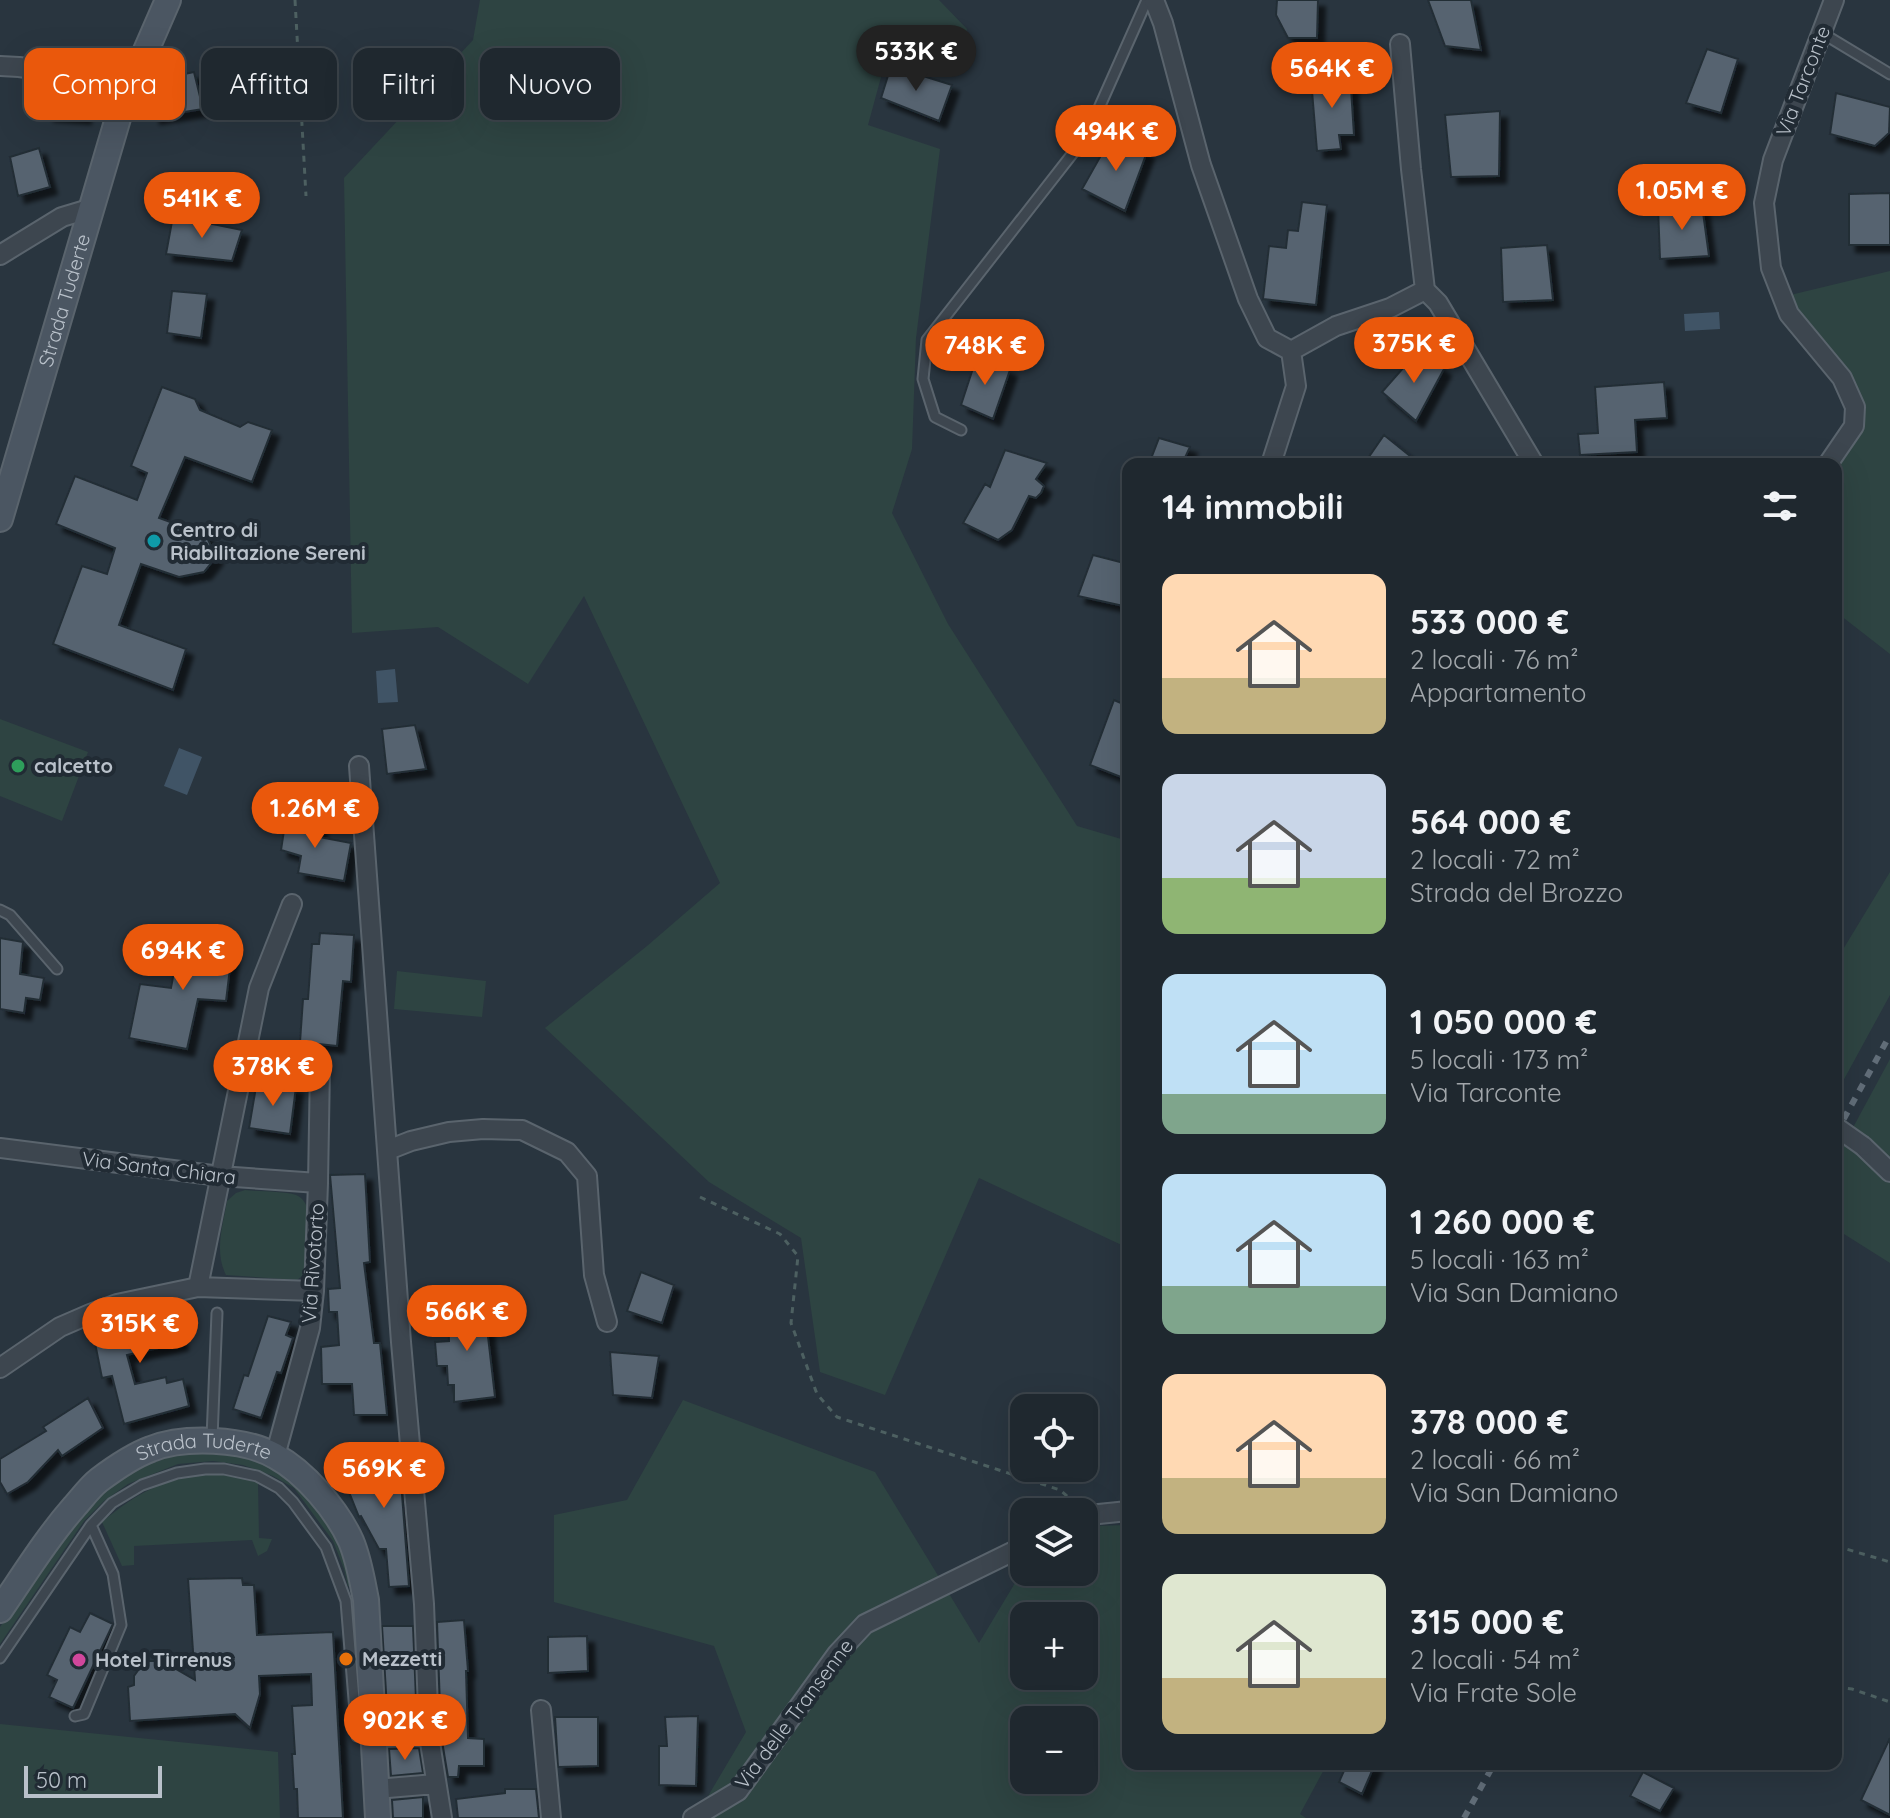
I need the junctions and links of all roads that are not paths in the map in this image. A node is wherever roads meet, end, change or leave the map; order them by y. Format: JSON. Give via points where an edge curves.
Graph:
{"nodes":[{"id":1,"x":168,"y":0,"type":"edge"},
{"id":2,"x":1147,"y":0,"type":"edge"},
{"id":3,"x":1154,"y":0,"type":"edge"},
{"id":4,"x":1834,"y":0,"type":"edge"},
{"id":5,"x":1822,"y":33,"type":"junction"},
{"id":6,"x":1400,"y":44,"type":"dead end"},
{"id":7,"x":146,"y":48,"type":"edge"},
{"id":8,"x":0,"y":66,"type":"edge"},
{"id":9,"x":24,"y":68,"type":"edge"},
{"id":10,"x":1890,"y":74,"type":"edge"},
{"id":11,"x":118,"y":120,"type":"edge"},
{"id":12,"x":92,"y":208,"type":"junction"},
{"id":13,"x":0,"y":255,"type":"edge"},
{"id":14,"x":1425,"y":290,"type":"junction"},
{"id":15,"x":1291,"y":351,"type":"junction"},
{"id":16,"x":961,"y":430,"type":"dead end"},
{"id":17,"x":1273,"y":458,"type":"edge"},
{"id":18,"x":1530,"y":458,"type":"edge"},
{"id":19,"x":1832,"y":458,"type":"edge"},
{"id":20,"x":0,"y":519,"type":"edge"},
{"id":21,"x":359,"y":766,"type":"dead end"},
{"id":22,"x":292,"y":904,"type":"dead end"},
{"id":23,"x":0,"y":910,"type":"edge"},
{"id":24,"x":57,"y":969,"type":"dead end"},
{"id":25,"x":320,"y":1067,"type":"dead end"},
{"id":26,"x":1842,"y":1131,"type":"edge"},
{"id":27,"x":0,"y":1148,"type":"edge"},
{"id":28,"x":388,"y":1150,"type":"junction"},
{"id":29,"x":1890,"y":1172,"type":"edge"},
{"id":30,"x":220,"y":1176,"type":"junction"},
{"id":31,"x":318,"y":1183,"type":"junction"},
{"id":32,"x":198,"y":1287,"type":"junction"},
{"id":33,"x":314,"y":1291,"type":"junction"},
{"id":34,"x":217,"y":1313,"type":"dead end"},
{"id":35,"x":607,"y":1322,"type":"dead end"},
{"id":36,"x":0,"y":1368,"type":"edge"},
{"id":37,"x":212,"y":1441,"type":"junction"},
{"id":38,"x":275,"y":1456,"type":"junction"},
{"id":39,"x":1122,"y":1512,"type":"edge"},
{"id":40,"x":1098,"y":1515,"type":"edge"},
{"id":41,"x":91,"y":1525,"type":"junction"},
{"id":42,"x":1010,"y":1553,"type":"edge"},
{"id":43,"x":356,"y":1600,"type":"junction"},
{"id":44,"x":0,"y":1610,"type":"edge"},
{"id":45,"x":0,"y":1658,"type":"edge"},
{"id":46,"x":541,"y":1710,"type":"dead end"},
{"id":47,"x":75,"y":1716,"type":"dead end"},
{"id":48,"x":429,"y":1736,"type":"junction"},
{"id":49,"x":373,"y":1737,"type":"junction"},
{"id":50,"x":435,"y":1784,"type":"junction"},
{"id":51,"x":376,"y":1789,"type":"junction"},
{"id":52,"x":378,"y":1818,"type":"edge"},
{"id":53,"x":442,"y":1818,"type":"edge"},
{"id":54,"x":551,"y":1818,"type":"edge"},
{"id":55,"x":693,"y":1818,"type":"edge"}],
"edges":[{"from":1,"to":7,"type":"main road","name":"Strada Tuderte"},
{"from":2,"to":16,"type":"lane","via":[[1087,135],[927,340],[923,379],[935,417]]},
{"from":3,"to":15,"type":"street","via":[[1201,165],[1248,299],[1267,338]]},
{"from":4,"to":5,"type":"street","name":"Via Tarconte"},
{"from":5,"to":10,"type":"lane"},
{"from":5,"to":19,"type":"street","name":"Via Tarconte","via":[[1773,160],[1764,203],[1771,268],[1789,314],[1842,378],[1855,407],[1854,426]]},
{"from":6,"to":14,"type":"street"},
{"from":8,"to":9,"type":"street"},
{"from":11,"to":12,"type":"main road","name":"Strada Tuderte"},
{"from":12,"to":13,"type":"street","via":[[62,217]]},
{"from":12,"to":20,"type":"main road","name":"Strada Tuderte"},
{"from":14,"to":15,"type":"street","via":[[1336,326]]},
{"from":14,"to":18,"type":"street","via":[[1438,303]]},
{"from":15,"to":17,"type":"street","via":[[1296,386]]},
{"from":21,"to":28,"type":"street"},
{"from":22,"to":30,"type":"street","via":[[259,988]]},
{"from":23,"to":24,"type":"lane"},
{"from":25,"to":31,"type":"street","name":"Via Rivotorto"},
{"from":26,"to":29,"type":"street","bridge":true},
{"from":27,"to":30,"type":"street","name":"Via Santa Chiara"},
{"from":28,"to":35,"type":"street","via":[[449,1132],[483,1129],[522,1130],[567,1152],[587,1176],[594,1275]]},
{"from":28,"to":48,"type":"street","via":[[424,1604]]},
{"from":30,"to":31,"type":"street","name":"Via Santa Chiara"},
{"from":30,"to":32,"type":"street"},
{"from":31,"to":33,"type":"street","name":"Via Rivotorto"},
{"from":32,"to":33,"type":"street"},
{"from":32,"to":36,"type":"street","via":[[90,1314],[60,1327]]},
{"from":33,"to":38,"type":"street","name":"Via Rivotorto","via":[[310,1328]]},
{"from":34,"to":37,"type":"lane"},
{"from":37,"to":38,"type":"main road","name":"Strada Tuderte"},
{"from":37,"to":44,"type":"main road","name":"Strada Tuderte","via":[[152,1448],[96,1482],[56,1528]]},
{"from":38,"to":43,"type":"main road","name":"Strada Tuderte","via":[[333,1509],[360,1566]]},
{"from":39,"to":40,"type":"street"},
{"from":41,"to":43,"type":"lane","via":[[112,1503],[177,1473],[224,1469],[257,1476],[293,1502]]},
{"from":41,"to":45,"type":"lane"},
{"from":41,"to":47,"type":"lane","via":[[113,1574],[121,1625],[84,1714]]},
{"from":42,"to":55,"type":"street","name":"Via delle Transenne","via":[[865,1624],[837,1654],[738,1791]]},
{"from":43,"to":49,"type":"main road","name":"Strada Tuderte","via":[[362,1691]]},
{"from":46,"to":54,"type":"street"},
{"from":48,"to":49,"type":"street"},
{"from":48,"to":50,"type":"street"},
{"from":49,"to":51,"type":"main road","name":"Strada Tuderte"},
{"from":50,"to":51,"type":"street"},
{"from":50,"to":53,"type":"street"},
{"from":51,"to":52,"type":"main road","name":"Strada Tuderte"}]}
